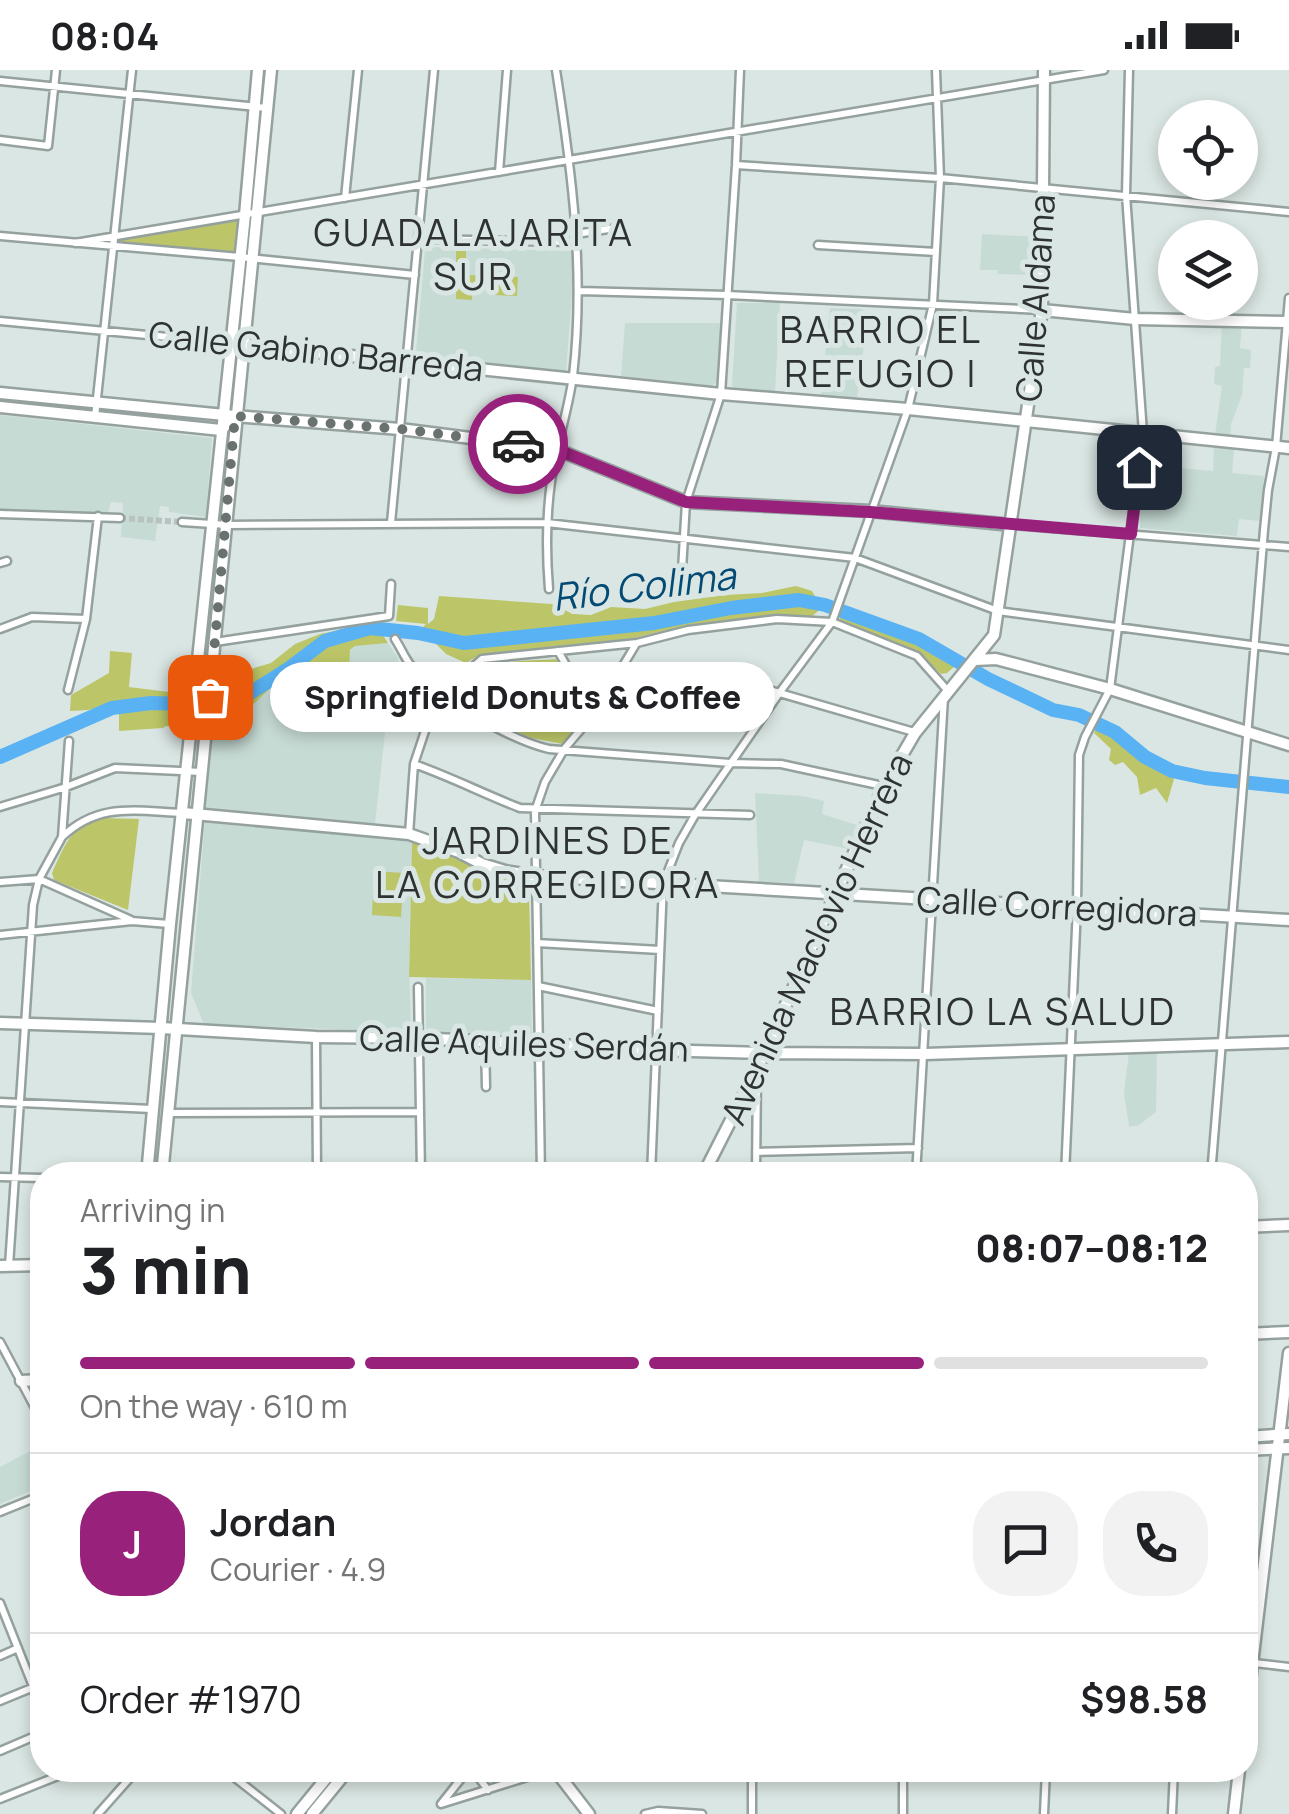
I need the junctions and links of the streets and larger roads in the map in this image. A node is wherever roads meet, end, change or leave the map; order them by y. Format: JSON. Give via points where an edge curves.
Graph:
{"nodes":[{"id":1,"x":56,"y":70,"type":"edge"},
{"id":2,"x":132,"y":70,"type":"edge"},
{"id":3,"x":258,"y":70,"type":"edge"},
{"id":4,"x":271,"y":70,"type":"edge"},
{"id":5,"x":358,"y":70,"type":"edge"},
{"id":6,"x":434,"y":70,"type":"edge"},
{"id":7,"x":507,"y":70,"type":"edge"},
{"id":8,"x":556,"y":70,"type":"edge"},
{"id":9,"x":740,"y":70,"type":"edge"},
{"id":10,"x":936,"y":70,"type":"edge"},
{"id":11,"x":1104,"y":70,"type":"edge"},
{"id":12,"x":1128,"y":70,"type":"edge"},
{"id":13,"x":1045,"y":75,"type":"edge"},
{"id":14,"x":0,"y":81,"type":"edge"},
{"id":15,"x":54,"y":87,"type":"junction"},
{"id":16,"x":130,"y":94,"type":"junction"},
{"id":17,"x":939,"y":98,"type":"junction"},
{"id":18,"x":261,"y":108,"type":"junction"},
{"id":19,"x":738,"y":132,"type":"junction"},
{"id":20,"x":0,"y":140,"type":"edge"},
{"id":21,"x":570,"y":160,"type":"junction"},
{"id":22,"x":736,"y":165,"type":"junction"},
{"id":23,"x":500,"y":172,"type":"junction"},
{"id":24,"x":940,"y":178,"type":"junction"},
{"id":25,"x":424,"y":184,"type":"junction"},
{"id":26,"x":1045,"y":188,"type":"junction"},
{"id":27,"x":1126,"y":195,"type":"junction"},
{"id":28,"x":345,"y":198,"type":"junction"},
{"id":29,"x":1289,"y":212,"type":"edge"},
{"id":30,"x":251,"y":214,"type":"junction"},
{"id":31,"x":615,"y":228,"type":"dead end"},
{"id":32,"x":0,"y":236,"type":"edge"},
{"id":33,"x":114,"y":236,"type":"junction"},
{"id":34,"x":577,"y":238,"type":"junction"},
{"id":35,"x":418,"y":240,"type":"junction"},
{"id":36,"x":75,"y":243,"type":"junction"},
{"id":37,"x":818,"y":245,"type":"dead end"},
{"id":38,"x":113,"y":247,"type":"junction"},
{"id":39,"x":936,"y":252,"type":"junction"},
{"id":40,"x":246,"y":257,"type":"junction"},
{"id":41,"x":415,"y":276,"type":"junction"},
{"id":42,"x":579,"y":291,"type":"junction"},
{"id":43,"x":727,"y":295,"type":"junction"},
{"id":44,"x":1289,"y":298,"type":"edge"},
{"id":45,"x":933,"y":304,"type":"junction"},
{"id":46,"x":1042,"y":310,"type":"junction"},
{"id":47,"x":1135,"y":318,"type":"junction"},
{"id":48,"x":0,"y":322,"type":"edge"},
{"id":49,"x":1288,"y":322,"type":"edge"},
{"id":50,"x":104,"y":330,"type":"junction"},
{"id":51,"x":237,"y":344,"type":"junction"},
{"id":52,"x":407,"y":361,"type":"junction"},
{"id":53,"x":572,"y":378,"type":"junction"},
{"id":54,"x":0,"y":393,"type":"edge"},
{"id":55,"x":721,"y":394,"type":"junction"},
{"id":56,"x":97,"y":403,"type":"junction"},
{"id":57,"x":0,"y":407,"type":"edge"},
{"id":58,"x":908,"y":409,"type":"junction"},
{"id":59,"x":229,"y":416,"type":"junction"},
{"id":60,"x":96,"y":417,"type":"junction"},
{"id":61,"x":1027,"y":423,"type":"junction"},
{"id":62,"x":400,"y":429,"type":"junction"},
{"id":63,"x":222,"y":430,"type":"junction"},
{"id":64,"x":1144,"y":433,"type":"junction"},
{"id":65,"x":1276,"y":447,"type":"junction"},
{"id":66,"x":1289,"y":448,"type":"edge"},
{"id":67,"x":558,"y":450,"type":"junction"},
{"id":68,"x":686,"y":502,"type":"junction"},
{"id":69,"x":870,"y":512,"type":"junction"},
{"id":70,"x":0,"y":514,"type":"edge"},
{"id":71,"x":98,"y":516,"type":"junction"},
{"id":72,"x":120,"y":518,"type":"tunnel mouth"},
{"id":73,"x":182,"y":522,"type":"tunnel mouth"},
{"id":74,"x":392,"y":522,"type":"junction"},
{"id":75,"x":212,"y":524,"type":"junction"},
{"id":76,"x":548,"y":524,"type":"junction"},
{"id":77,"x":227,"y":525,"type":"junction"},
{"id":78,"x":1012,"y":525,"type":"junction"},
{"id":79,"x":1131,"y":534,"type":"junction"},
{"id":80,"x":684,"y":539,"type":"junction"},
{"id":81,"x":1262,"y":545,"type":"junction"},
{"id":82,"x":1289,"y":547,"type":"edge"},
{"id":83,"x":855,"y":558,"type":"junction"},
{"id":84,"x":391,"y":584,"type":"dead end"},
{"id":85,"x":681,"y":587,"type":"dead end"},
{"id":86,"x":549,"y":589,"type":"dead end"},
{"id":87,"x":998,"y":611,"type":"junction"},
{"id":88,"x":86,"y":619,"type":"junction"},
{"id":89,"x":832,"y":622,"type":"junction"},
{"id":90,"x":1118,"y":628,"type":"junction"},
{"id":91,"x":0,"y":629,"type":"edge"},
{"id":92,"x":994,"y":635,"type":"junction"},
{"id":93,"x":395,"y":639,"type":"dead end"},
{"id":94,"x":215,"y":642,"type":"junction"},
{"id":95,"x":637,"y":642,"type":"junction"},
{"id":96,"x":1255,"y":646,"type":"junction"},
{"id":97,"x":1289,"y":650,"type":"edge"},
{"id":98,"x":558,"y":651,"type":"junction"},
{"id":99,"x":996,"y":658,"type":"junction"},
{"id":100,"x":975,"y":660,"type":"junction"},
{"id":101,"x":68,"y":690,"type":"dead end"},
{"id":102,"x":1110,"y":690,"type":"junction"},
{"id":103,"x":948,"y":691,"type":"junction"},
{"id":104,"x":780,"y":692,"type":"junction"},
{"id":105,"x":444,"y":696,"type":"junction"},
{"id":106,"x":594,"y":714,"type":"junction"},
{"id":107,"x":915,"y":733,"type":"junction"},
{"id":108,"x":1248,"y":733,"type":"junction"},
{"id":109,"x":70,"y":741,"type":"dead end"},
{"id":110,"x":1289,"y":745,"type":"edge"},
{"id":111,"x":566,"y":748,"type":"junction"},
{"id":112,"x":730,"y":763,"type":"junction"},
{"id":113,"x":414,"y":764,"type":"junction"},
{"id":114,"x":187,"y":770,"type":"junction"},
{"id":115,"x":202,"y":772,"type":"junction"},
{"id":116,"x":66,"y":786,"type":"junction"},
{"id":117,"x":884,"y":786,"type":"junction"},
{"id":118,"x":0,"y":807,"type":"edge"},
{"id":119,"x":534,"y":811,"type":"junction"},
{"id":120,"x":183,"y":813,"type":"junction"},
{"id":121,"x":197,"y":814,"type":"junction"},
{"id":122,"x":695,"y":815,"type":"junction"},
{"id":123,"x":750,"y":815,"type":"dead end"},
{"id":124,"x":410,"y":834,"type":"junction"},
{"id":125,"x":62,"y":837,"type":"junction"},
{"id":126,"x":536,"y":876,"type":"junction"},
{"id":127,"x":39,"y":879,"type":"junction"},
{"id":128,"x":0,"y":882,"type":"edge"},
{"id":129,"x":663,"y":884,"type":"junction"},
{"id":130,"x":835,"y":894,"type":"junction"},
{"id":131,"x":933,"y":901,"type":"junction"},
{"id":132,"x":1076,"y":907,"type":"junction"},
{"id":133,"x":1232,"y":916,"type":"junction"},
{"id":134,"x":1289,"y":920,"type":"edge"},
{"id":135,"x":132,"y":921,"type":"junction"},
{"id":136,"x":170,"y":924,"type":"junction"},
{"id":137,"x":31,"y":932,"type":"junction"},
{"id":138,"x":0,"y":935,"type":"edge"},
{"id":139,"x":537,"y":943,"type":"junction"},
{"id":140,"x":660,"y":950,"type":"junction"},
{"id":141,"x":538,"y":986,"type":"junction"},
{"id":142,"x":418,"y":987,"type":"dead end"},
{"id":143,"x":658,"y":1011,"type":"junction"},
{"id":144,"x":0,"y":1023,"type":"edge"},
{"id":145,"x":25,"y":1024,"type":"junction"},
{"id":146,"x":161,"y":1028,"type":"junction"},
{"id":147,"x":177,"y":1028,"type":"junction"},
{"id":148,"x":316,"y":1037,"type":"junction"},
{"id":149,"x":417,"y":1038,"type":"junction"},
{"id":150,"x":485,"y":1042,"type":"junction"},
{"id":151,"x":1289,"y":1042,"type":"edge"},
{"id":152,"x":539,"y":1044,"type":"junction"},
{"id":153,"x":1221,"y":1046,"type":"junction"},
{"id":154,"x":656,"y":1050,"type":"junction"},
{"id":155,"x":1070,"y":1051,"type":"junction"},
{"id":156,"x":764,"y":1053,"type":"junction"},
{"id":157,"x":924,"y":1054,"type":"junction"},
{"id":158,"x":757,"y":1068,"type":"junction"},
{"id":159,"x":486,"y":1087,"type":"dead end"},
{"id":160,"x":0,"y":1102,"type":"edge"},
{"id":161,"x":20,"y":1103,"type":"junction"},
{"id":162,"x":152,"y":1109,"type":"junction"},
{"id":163,"x":317,"y":1112,"type":"junction"},
{"id":164,"x":419,"y":1112,"type":"junction"},
{"id":165,"x":168,"y":1113,"type":"junction"},
{"id":166,"x":918,"y":1148,"type":"junction"},
{"id":167,"x":756,"y":1152,"type":"junction"},
{"id":168,"x":148,"y":1162,"type":"edge"},
{"id":169,"x":163,"y":1162,"type":"edge"},
{"id":170,"x":317,"y":1162,"type":"edge"},
{"id":171,"x":421,"y":1162,"type":"edge"},
{"id":172,"x":541,"y":1162,"type":"edge"},
{"id":173,"x":652,"y":1162,"type":"edge"},
{"id":174,"x":710,"y":1162,"type":"edge"},
{"id":175,"x":756,"y":1162,"type":"edge"},
{"id":176,"x":917,"y":1162,"type":"edge"},
{"id":177,"x":1066,"y":1162,"type":"edge"},
{"id":178,"x":1212,"y":1162,"type":"edge"},
{"id":179,"x":0,"y":1177,"type":"edge"},
{"id":180,"x":15,"y":1177,"type":"junction"},
{"id":181,"x":30,"y":1178,"type":"edge"},
{"id":182,"x":1289,"y":1225,"type":"edge"},
{"id":183,"x":1258,"y":1226,"type":"edge"},
{"id":184,"x":5,"y":1266,"type":"edge"},
{"id":185,"x":1289,"y":1332,"type":"edge"},
{"id":186,"x":1258,"y":1333,"type":"edge"},
{"id":187,"x":0,"y":1342,"type":"edge"},
{"id":188,"x":1289,"y":1353,"type":"edge"},
{"id":189,"x":21,"y":1380,"type":"junction"},
{"id":190,"x":30,"y":1380,"type":"edge"},
{"id":191,"x":30,"y":1398,"type":"edge"},
{"id":192,"x":1284,"y":1435,"type":"edge"},
{"id":193,"x":1258,"y":1436,"type":"edge"},
{"id":194,"x":1283,"y":1449,"type":"edge"},
{"id":195,"x":1258,"y":1450,"type":"edge"},
{"id":196,"x":30,"y":1500,"type":"edge"},
{"id":197,"x":0,"y":1512,"type":"edge"},
{"id":198,"x":1258,"y":1606,"type":"edge"},
{"id":199,"x":1,"y":1608,"type":"edge"},
{"id":200,"x":18,"y":1648,"type":"junction"},
{"id":201,"x":0,"y":1656,"type":"edge"},
{"id":202,"x":1258,"y":1664,"type":"edge"},
{"id":203,"x":1289,"y":1668,"type":"edge"},
{"id":204,"x":30,"y":1677,"type":"edge"},
{"id":205,"x":30,"y":1689,"type":"edge"},
{"id":206,"x":0,"y":1700,"type":"edge"},
{"id":207,"x":30,"y":1738,"type":"edge"},
{"id":208,"x":0,"y":1751,"type":"edge"},
{"id":209,"x":43,"y":1782,"type":"edge"},
{"id":210,"x":126,"y":1782,"type":"edge"},
{"id":211,"x":241,"y":1782,"type":"edge"},
{"id":212,"x":323,"y":1782,"type":"edge"},
{"id":213,"x":338,"y":1782,"type":"edge"},
{"id":214,"x":460,"y":1782,"type":"edge"},
{"id":215,"x":481,"y":1782,"type":"edge"},
{"id":216,"x":520,"y":1782,"type":"edge"},
{"id":217,"x":563,"y":1782,"type":"edge"},
{"id":218,"x":752,"y":1782,"type":"edge"},
{"id":219,"x":904,"y":1782,"type":"edge"},
{"id":220,"x":1045,"y":1782,"type":"edge"},
{"id":221,"x":1173,"y":1782,"type":"edge"},
{"id":222,"x":1238,"y":1782,"type":"edge"},
{"id":223,"x":488,"y":1790,"type":"junction"},
{"id":224,"x":0,"y":1799,"type":"edge"},
{"id":225,"x":98,"y":1814,"type":"edge"},
{"id":226,"x":282,"y":1814,"type":"edge"},
{"id":227,"x":297,"y":1814,"type":"edge"},
{"id":228,"x":312,"y":1814,"type":"edge"},
{"id":229,"x":589,"y":1814,"type":"edge"},
{"id":230,"x":645,"y":1814,"type":"edge"},
{"id":231,"x":702,"y":1814,"type":"edge"},
{"id":232,"x":752,"y":1814,"type":"edge"},
{"id":233,"x":903,"y":1814,"type":"edge"},
{"id":234,"x":1044,"y":1814,"type":"edge"},
{"id":235,"x":1172,"y":1814,"type":"edge"},
{"id":236,"x":1234,"y":1814,"type":"edge"}],
"edges":[{"from":1,"to":15,"type":"street"},
{"from":2,"to":16,"type":"street"},
{"from":3,"to":18,"type":"street"},
{"from":4,"to":18,"type":"street"},
{"from":5,"to":28,"type":"street"},
{"from":6,"to":25,"type":"street"},
{"from":7,"to":23,"type":"street"},
{"from":8,"to":21,"type":"street"},
{"from":9,"to":19,"type":"street"},
{"from":10,"to":17,"type":"street"},
{"from":11,"to":13,"type":"street"},
{"from":12,"to":27,"type":"street"},
{"from":13,"to":17,"type":"street"},
{"from":13,"to":26,"type":"street","name":"Calle Aldama"},
{"from":14,"to":15,"type":"street"},
{"from":15,"to":16,"type":"street"},
{"from":15,"to":20,"type":"street","via":[[48,146]]},
{"from":16,"to":18,"type":"street"},
{"from":16,"to":33,"type":"street"},
{"from":17,"to":19,"type":"street"},
{"from":17,"to":24,"type":"street"},
{"from":18,"to":30,"type":"street"},
{"from":19,"to":21,"type":"street"},
{"from":19,"to":22,"type":"street"},
{"from":21,"to":23,"type":"street"},
{"from":21,"to":34,"type":"street"},
{"from":22,"to":24,"type":"street"},
{"from":22,"to":43,"type":"street"},
{"from":23,"to":25,"type":"street"},
{"from":24,"to":26,"type":"street"},
{"from":24,"to":39,"type":"street"},
{"from":25,"to":28,"type":"street"},
{"from":25,"to":35,"type":"street"},
{"from":26,"to":27,"type":"street"},
{"from":26,"to":46,"type":"street","name":"Calle Aldama"},
{"from":27,"to":29,"type":"street"},
{"from":27,"to":47,"type":"street"},
{"from":28,"to":30,"type":"street"},
{"from":30,"to":33,"type":"street"},
{"from":30,"to":40,"type":"street"},
{"from":31,"to":34,"type":"street"},
{"from":32,"to":36,"type":"street"},
{"from":33,"to":36,"type":"street"},
{"from":33,"to":38,"type":"street"},
{"from":34,"to":35,"type":"street"},
{"from":34,"to":42,"type":"street"},
{"from":35,"to":41,"type":"street"},
{"from":36,"to":38,"type":"street"},
{"from":37,"to":39,"type":"street"},
{"from":38,"to":40,"type":"street"},
{"from":38,"to":50,"type":"street"},
{"from":39,"to":45,"type":"street"},
{"from":40,"to":41,"type":"street"},
{"from":40,"to":51,"type":"street"},
{"from":41,"to":52,"type":"street"},
{"from":42,"to":43,"type":"street"},
{"from":42,"to":53,"type":"street"},
{"from":43,"to":45,"type":"street"},
{"from":43,"to":55,"type":"street"},
{"from":44,"to":49,"type":"street"},
{"from":45,"to":46,"type":"street"},
{"from":45,"to":58,"type":"street"},
{"from":46,"to":47,"type":"street"},
{"from":46,"to":61,"type":"street","name":"Calle Aldama"},
{"from":47,"to":49,"type":"street"},
{"from":47,"to":64,"type":"street"},
{"from":48,"to":50,"type":"street","name":"Calle Gabino Barreda"},
{"from":49,"to":65,"type":"street"},
{"from":50,"to":51,"type":"street","name":"Calle Gabino Barreda"},
{"from":50,"to":56,"type":"street"},
{"from":51,"to":52,"type":"street","name":"Calle Gabino Barreda"},
{"from":51,"to":59,"type":"street"},
{"from":52,"to":53,"type":"street","name":"Calle Gabino Barreda"},
{"from":52,"to":62,"type":"street"},
{"from":53,"to":55,"type":"street","name":"Calle Gabino Barreda"},
{"from":53,"to":67,"type":"street"},
{"from":54,"to":56,"type":"street"},
{"from":55,"to":58,"type":"street","name":"Calle Gabino Barreda"},
{"from":55,"to":68,"type":"street"},
{"from":56,"to":59,"type":"street"},
{"from":56,"to":60,"type":"street"},
{"from":57,"to":60,"type":"street"},
{"from":58,"to":61,"type":"street","name":"Calle Gabino Barreda"},
{"from":58,"to":69,"type":"street"},
{"from":59,"to":62,"type":"street"},
{"from":59,"to":63,"type":"street"},
{"from":59,"to":77,"type":"street"},
{"from":60,"to":63,"type":"street"},
{"from":61,"to":64,"type":"street","name":"Calle Gabino Barreda"},
{"from":61,"to":78,"type":"street","name":"Calle Aldama"},
{"from":62,"to":67,"type":"street"},
{"from":62,"to":74,"type":"street"},
{"from":63,"to":75,"type":"street"},
{"from":64,"to":65,"type":"street","name":"Calle Gabino Barreda"},
{"from":64,"to":79,"type":"street"},
{"from":65,"to":66,"type":"street","name":"Calle Gabino Barreda"},
{"from":65,"to":81,"type":"street"},
{"from":67,"to":68,"type":"street"},
{"from":67,"to":76,"type":"street"},
{"from":68,"to":69,"type":"street"},
{"from":68,"to":80,"type":"street"},
{"from":69,"to":78,"type":"street"},
{"from":69,"to":83,"type":"street"},
{"from":70,"to":71,"type":"street"},
{"from":71,"to":72,"type":"street"},
{"from":71,"to":88,"type":"street"},
{"from":73,"to":75,"type":"street"},
{"from":74,"to":76,"type":"street"},
{"from":74,"to":77,"type":"street"},
{"from":75,"to":77,"type":"street"},
{"from":75,"to":114,"type":"street"},
{"from":76,"to":80,"type":"street"},
{"from":76,"to":86,"type":"street"},
{"from":77,"to":94,"type":"street"},
{"from":78,"to":79,"type":"street"},
{"from":78,"to":87,"type":"street","name":"Calle Aldama"},
{"from":79,"to":81,"type":"street"},
{"from":79,"to":90,"type":"street"},
{"from":80,"to":83,"type":"street"},
{"from":80,"to":85,"type":"street"},
{"from":81,"to":82,"type":"street"},
{"from":81,"to":96,"type":"street"},
{"from":83,"to":87,"type":"street"},
{"from":83,"to":89,"type":"street"},
{"from":84,"to":94,"type":"street","via":[[389,616]]},
{"from":87,"to":90,"type":"street"},
{"from":87,"to":92,"type":"street","name":"Calle Aldama"},
{"from":88,"to":91,"type":"street","via":[[32,617]]},
{"from":88,"to":101,"type":"street"},
{"from":89,"to":95,"type":"street","via":[[776,619]]},
{"from":89,"to":103,"type":"street","via":[[916,656]]},
{"from":89,"to":104,"type":"street"},
{"from":90,"to":96,"type":"street"},
{"from":90,"to":102,"type":"street"},
{"from":92,"to":99,"type":"street"},
{"from":92,"to":100,"type":"street","name":"Avenida Maclovio Herrera"},
{"from":93,"to":105,"type":"street","via":[[412,668]]},
{"from":94,"to":115,"type":"street"},
{"from":95,"to":98,"type":"street"},
{"from":95,"to":106,"type":"street"},
{"from":96,"to":97,"type":"street"},
{"from":96,"to":108,"type":"street"},
{"from":98,"to":105,"type":"street","via":[[482,659]]},
{"from":98,"to":106,"type":"street"},
{"from":99,"to":100,"type":"street"},
{"from":99,"to":102,"type":"street"},
{"from":100,"to":103,"type":"street","name":"Avenida Maclovio Herrera"},
{"from":102,"to":108,"type":"street"},
{"from":102,"to":132,"type":"street","via":[[1079,755]]},
{"from":103,"to":107,"type":"street","name":"Avenida Maclovio Herrera"},
{"from":103,"to":131,"type":"street"},
{"from":104,"to":106,"type":"street","via":[[731,680],[691,684]]},
{"from":104,"to":107,"type":"street"},
{"from":104,"to":112,"type":"street"},
{"from":105,"to":111,"type":"street","via":[[531,744]]},
{"from":105,"to":113,"type":"street"},
{"from":106,"to":111,"type":"street"},
{"from":107,"to":117,"type":"street","name":"Avenida Maclovio Herrera"},
{"from":108,"to":110,"type":"street"},
{"from":108,"to":133,"type":"street"},
{"from":109,"to":116,"type":"street"},
{"from":111,"to":112,"type":"street"},
{"from":111,"to":119,"type":"street"},
{"from":112,"to":117,"type":"street","via":[[780,764]]},
{"from":112,"to":122,"type":"street"},
{"from":113,"to":119,"type":"street"},
{"from":113,"to":124,"type":"street"},
{"from":114,"to":115,"type":"street"},
{"from":114,"to":116,"type":"street","via":[[115,768]]},
{"from":114,"to":120,"type":"street"},
{"from":115,"to":121,"type":"street"},
{"from":116,"to":118,"type":"street"},
{"from":116,"to":125,"type":"street"},
{"from":117,"to":130,"type":"street","name":"Avenida Maclovio Herrera"},
{"from":119,"to":122,"type":"street"},
{"from":119,"to":126,"type":"street"},
{"from":120,"to":121,"type":"street","name":"Calle Corregidora"},
{"from":120,"to":125,"type":"street","name":"Calle Corregidora","via":[[105,812]]},
{"from":120,"to":136,"type":"street"},
{"from":121,"to":124,"type":"street","name":"Calle Corregidora"},
{"from":121,"to":147,"type":"street"},
{"from":122,"to":123,"type":"street"},
{"from":122,"to":129,"type":"street"},
{"from":124,"to":126,"type":"street","name":"Calle Corregidora","via":[[482,864]]},
{"from":125,"to":127,"type":"street"},
{"from":126,"to":129,"type":"street","name":"Calle Corregidora"},
{"from":126,"to":139,"type":"street"},
{"from":127,"to":128,"type":"street"},
{"from":127,"to":135,"type":"street"},
{"from":127,"to":137,"type":"street"},
{"from":129,"to":130,"type":"street","name":"Calle Corregidora"},
{"from":129,"to":140,"type":"street"},
{"from":130,"to":131,"type":"street","name":"Calle Corregidora"},
{"from":130,"to":156,"type":"street","name":"Avenida Maclovio Herrera"},
{"from":131,"to":132,"type":"street","name":"Calle Corregidora"},
{"from":131,"to":157,"type":"street"},
{"from":132,"to":133,"type":"street","name":"Calle Corregidora"},
{"from":132,"to":155,"type":"street"},
{"from":133,"to":134,"type":"street","name":"Calle Corregidora"},
{"from":133,"to":153,"type":"street"},
{"from":135,"to":136,"type":"street"},
{"from":135,"to":137,"type":"street"},
{"from":136,"to":146,"type":"street"},
{"from":137,"to":138,"type":"street"},
{"from":137,"to":145,"type":"street"},
{"from":139,"to":140,"type":"street"},
{"from":139,"to":141,"type":"street"},
{"from":140,"to":143,"type":"street"},
{"from":141,"to":143,"type":"street"},
{"from":141,"to":152,"type":"street"},
{"from":142,"to":149,"type":"street"},
{"from":143,"to":154,"type":"street"},
{"from":144,"to":145,"type":"street","name":"Calle Aquiles Serdán"},
{"from":145,"to":146,"type":"street","name":"Calle Aquiles Serdán"},
{"from":145,"to":161,"type":"street"},
{"from":146,"to":147,"type":"street","name":"Calle Aquiles Serdán"},
{"from":146,"to":162,"type":"street"},
{"from":147,"to":148,"type":"street","name":"Calle Aquiles Serdán"},
{"from":147,"to":165,"type":"street"},
{"from":148,"to":149,"type":"street","name":"Calle Aquiles Serdán"},
{"from":148,"to":163,"type":"street"},
{"from":149,"to":150,"type":"street","name":"Calle Aquiles Serdán"},
{"from":149,"to":164,"type":"street"},
{"from":150,"to":152,"type":"street","name":"Calle Aquiles Serdán"},
{"from":150,"to":159,"type":"street"},
{"from":151,"to":153,"type":"street","name":"Calle Aquiles Serdán"},
{"from":152,"to":154,"type":"street","name":"Calle Aquiles Serdán"},
{"from":152,"to":172,"type":"street"},
{"from":153,"to":155,"type":"street","name":"Calle Aquiles Serdán"},
{"from":153,"to":178,"type":"street"},
{"from":154,"to":156,"type":"street","name":"Calle Aquiles Serdán"},
{"from":154,"to":173,"type":"street"},
{"from":155,"to":157,"type":"street","name":"Calle Aquiles Serdán"},
{"from":155,"to":177,"type":"street"},
{"from":156,"to":157,"type":"street","name":"Calle Aquiles Serdán"},
{"from":156,"to":158,"type":"street","name":"Avenida Maclovio Herrera"},
{"from":157,"to":166,"type":"street"},
{"from":158,"to":167,"type":"street"},
{"from":158,"to":174,"type":"street","name":"Avenida Maclovio Herrera"},
{"from":160,"to":161,"type":"street"},
{"from":161,"to":162,"type":"street"},
{"from":161,"to":180,"type":"street"},
{"from":162,"to":168,"type":"street"},
{"from":163,"to":164,"type":"street"},
{"from":163,"to":165,"type":"street"},
{"from":163,"to":170,"type":"street"},
{"from":164,"to":171,"type":"street"},
{"from":165,"to":169,"type":"street"},
{"from":166,"to":167,"type":"street"},
{"from":166,"to":176,"type":"street"},
{"from":167,"to":175,"type":"street"},
{"from":179,"to":180,"type":"street"},
{"from":180,"to":181,"type":"street"},
{"from":180,"to":184,"type":"street"},
{"from":182,"to":183,"type":"street"},
{"from":185,"to":186,"type":"street"},
{"from":187,"to":189,"type":"street"},
{"from":188,"to":192,"type":"street"},
{"from":189,"to":190,"type":"street"},
{"from":189,"to":191,"type":"street"},
{"from":192,"to":193,"type":"street"},
{"from":192,"to":194,"type":"street"},
{"from":194,"to":195,"type":"street"},
{"from":194,"to":198,"type":"street"},
{"from":196,"to":197,"type":"street"},
{"from":199,"to":200,"type":"street"},
{"from":200,"to":201,"type":"street"},
{"from":200,"to":204,"type":"street"},
{"from":202,"to":203,"type":"street"},
{"from":205,"to":206,"type":"street"},
{"from":207,"to":208,"type":"street"},
{"from":209,"to":224,"type":"street"},
{"from":210,"to":225,"type":"street"},
{"from":211,"to":226,"type":"street"},
{"from":212,"to":227,"type":"street"},
{"from":213,"to":228,"type":"street"},
{"from":214,"to":223,"type":"street","via":[[441,1804]]},
{"from":215,"to":223,"type":"street"},
{"from":216,"to":223,"type":"street"},
{"from":217,"to":229,"type":"street"},
{"from":218,"to":232,"type":"street"},
{"from":219,"to":233,"type":"street"},
{"from":220,"to":234,"type":"street"},
{"from":221,"to":235,"type":"street"},
{"from":222,"to":236,"type":"street"},
{"from":230,"to":231,"type":"street"}]}
